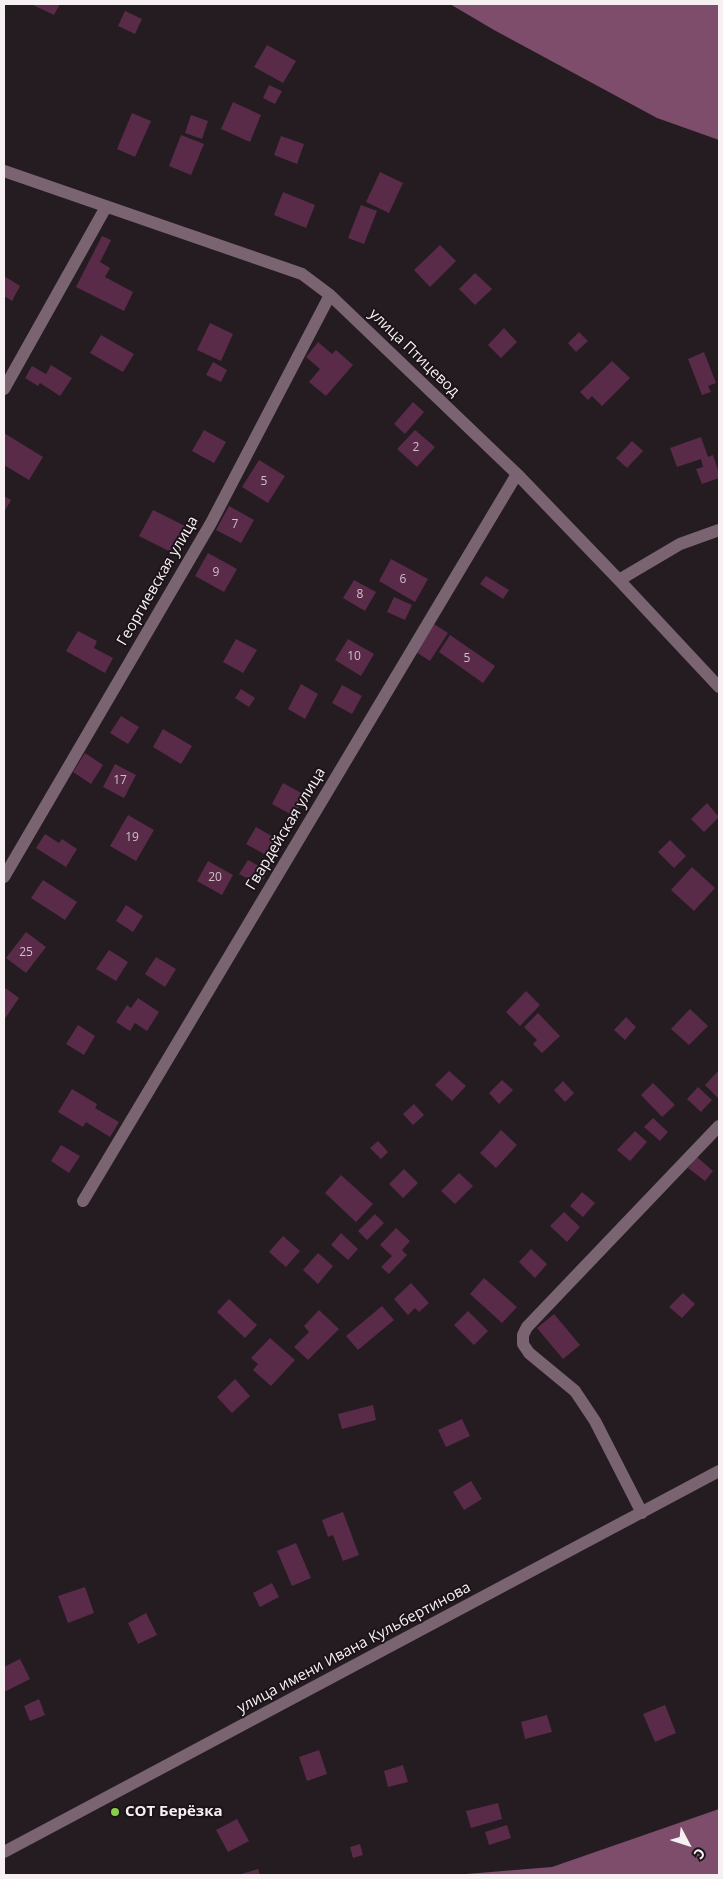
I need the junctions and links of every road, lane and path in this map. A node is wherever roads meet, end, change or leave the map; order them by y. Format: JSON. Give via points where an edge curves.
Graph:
{"nodes":[{"id":1,"x":4,"y":171,"type":"edge"},
{"id":2,"x":106,"y":207,"type":"junction"},
{"id":3,"x":330,"y":295,"type":"junction"},
{"id":4,"x":4,"y":389,"type":"edge"},
{"id":5,"x":517,"y":474,"type":"junction"},
{"id":6,"x":719,"y":530,"type":"edge"},
{"id":7,"x":619,"y":580,"type":"junction"},
{"id":8,"x":719,"y":687,"type":"edge"},
{"id":9,"x":4,"y":878,"type":"edge"},
{"id":10,"x":719,"y":1126,"type":"edge"},
{"id":11,"x":83,"y":1200,"type":"dead end"},
{"id":12,"x":719,"y":1471,"type":"edge"},
{"id":13,"x":642,"y":1513,"type":"junction"},
{"id":14,"x":4,"y":1852,"type":"edge"}],
"edges":[{"from":1,"to":2,"type":"street","name":"улица Птицевод"},
{"from":2,"to":3,"type":"street","name":"улица Птицевод","via":[[302,274]]},
{"from":2,"to":4,"type":"street"},
{"from":3,"to":5,"type":"street","name":"улица Птицевод"},
{"from":3,"to":9,"type":"street","name":"Георгиевская улица","via":[[211,523]]},
{"from":5,"to":7,"type":"street","name":"улица Птицевод"},
{"from":5,"to":11,"type":"street","name":"Гвардейская улица"},
{"from":6,"to":7,"type":"street","via":[[680,544]]},
{"from":7,"to":8,"type":"street","name":"улица Птицевод"},
{"from":10,"to":13,"type":"street","via":[[527,1327],[524,1336],[529,1352],[575,1391],[595,1421]]},
{"from":12,"to":13,"type":"street","name":"улица имени Ивана Кульбертинова"},
{"from":13,"to":14,"type":"street","name":"улица имени Ивана Кульбертинова"}]}
